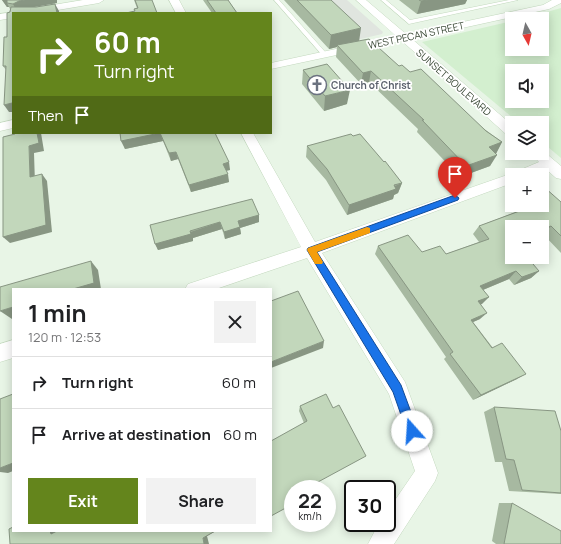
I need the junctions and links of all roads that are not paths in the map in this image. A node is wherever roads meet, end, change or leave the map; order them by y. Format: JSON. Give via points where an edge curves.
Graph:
{"nodes":[{"id":1,"x":99,"y":0,"type":"edge"},
{"id":2,"x":174,"y":0,"type":"edge"},
{"id":3,"x":276,"y":0,"type":"edge"},
{"id":4,"x":361,"y":0,"type":"edge"},
{"id":5,"x":383,"y":0,"type":"edge"},
{"id":6,"x":516,"y":0,"type":"edge"},
{"id":7,"x":559,"y":0,"type":"edge"},
{"id":8,"x":29,"y":12,"type":"edge"},
{"id":9,"x":180,"y":12,"type":"edge"},
{"id":10,"x":12,"y":15,"type":"edge"},
{"id":11,"x":0,"y":17,"type":"edge"},
{"id":12,"x":403,"y":37,"type":"junction"},
{"id":13,"x":325,"y":55,"type":"junction"},
{"id":14,"x":272,"y":66,"type":"edge"},
{"id":15,"x":12,"y":124,"type":"edge"},
{"id":16,"x":505,"y":126,"type":"edge"},
{"id":17,"x":0,"y":127,"type":"edge"},
{"id":18,"x":249,"y":134,"type":"edge"},
{"id":19,"x":545,"y":160,"type":"edge"},
{"id":20,"x":557,"y":170,"type":"edge"},
{"id":21,"x":505,"y":181,"type":"edge"},
{"id":22,"x":312,"y":250,"type":"junction"},
{"id":23,"x":197,"y":288,"type":"edge"},
{"id":24,"x":12,"y":349,"type":"edge"},
{"id":25,"x":0,"y":353,"type":"edge"},
{"id":26,"x":380,"y":544,"type":"edge"}],
"edges":[{"from":1,"to":8,"type":"street"},
{"from":2,"to":9,"type":"street"},
{"from":3,"to":13,"type":"lane"},
{"from":4,"to":12,"type":"street","name":"SUNSET BOULEVARD"},
{"from":5,"to":6,"type":"lane","via":[[409,22]]},
{"from":7,"to":12,"type":"street","name":"WEST PECAN STREET","via":[[546,7]]},
{"from":10,"to":11,"type":"street"},
{"from":12,"to":13,"type":"street","name":"WEST PECAN STREET"},
{"from":12,"to":16,"type":"street","name":"SUNSET BOULEVARD"},
{"from":13,"to":14,"type":"street","name":"WEST PECAN STREET"},
{"from":15,"to":17,"type":"street"},
{"from":18,"to":22,"type":"street"},
{"from":19,"to":20,"type":"street"},
{"from":21,"to":22,"type":"street"},
{"from":22,"to":23,"type":"street"},
{"from":22,"to":26,"type":"street","via":[[398,389],[427,473]]},
{"from":24,"to":25,"type":"street"}]}
